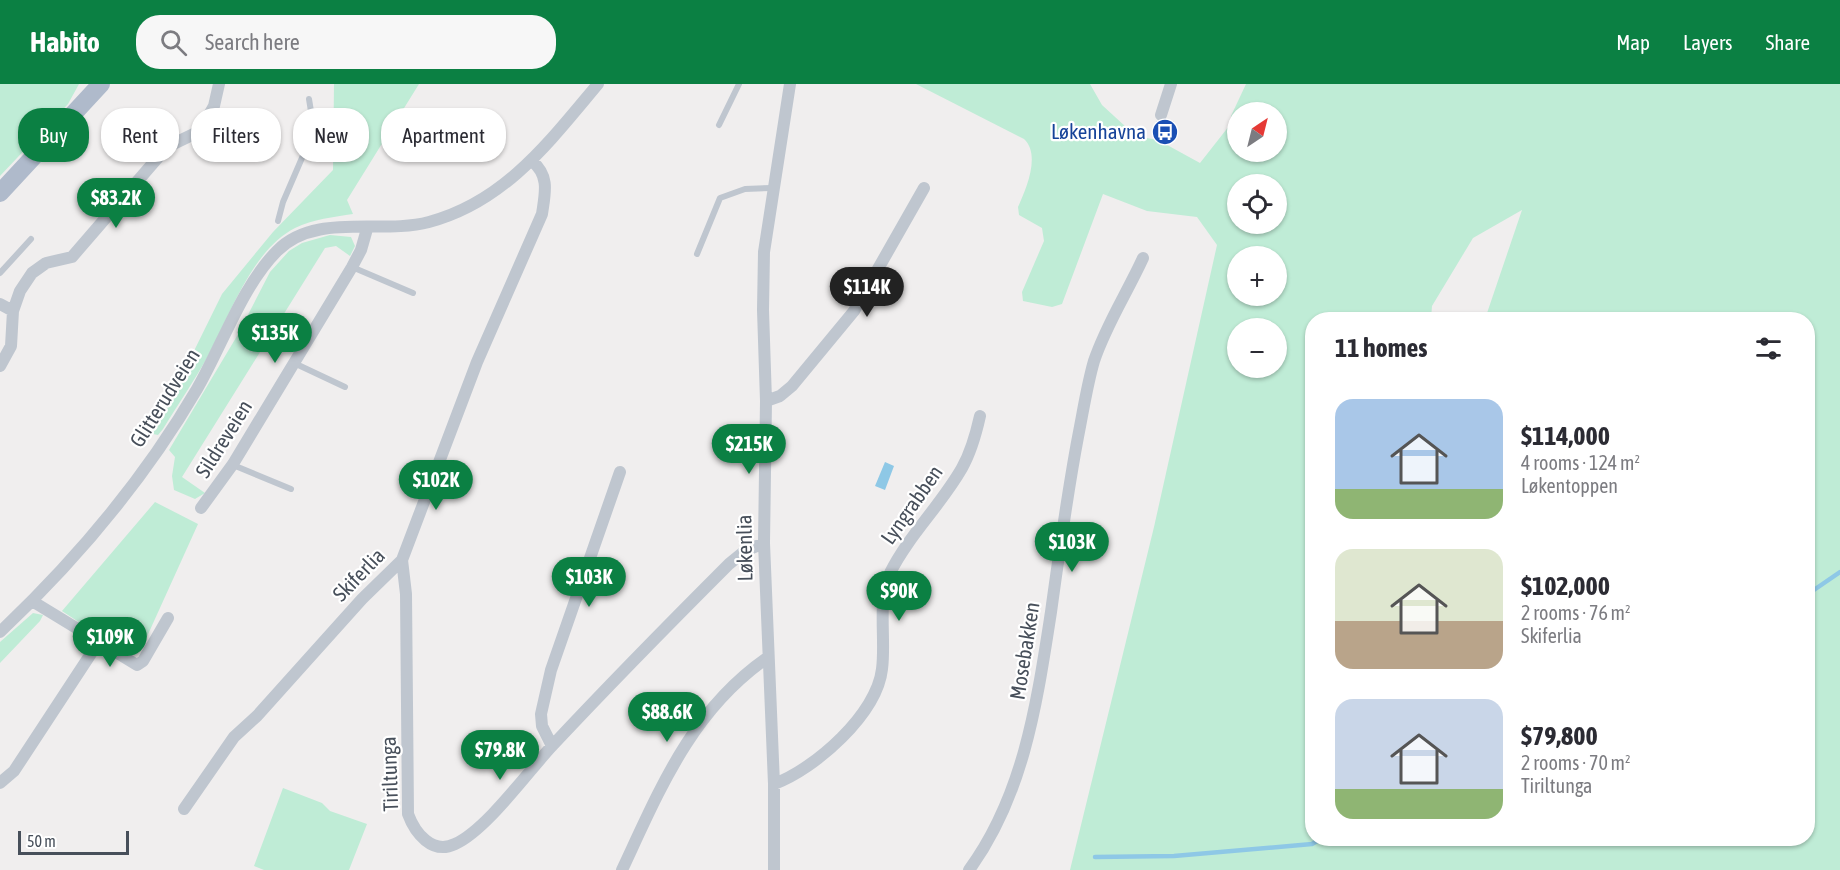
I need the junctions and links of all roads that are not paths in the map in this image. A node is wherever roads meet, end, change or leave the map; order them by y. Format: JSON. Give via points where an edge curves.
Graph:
{"nodes":[{"id":1,"x":101,"y":84,"type":"edge"},
{"id":2,"x":219,"y":84,"type":"edge"},
{"id":3,"x":598,"y":84,"type":"edge"},
{"id":4,"x":739,"y":84,"type":"edge"},
{"id":5,"x":790,"y":84,"type":"edge"},
{"id":6,"x":1171,"y":84,"type":"edge"},
{"id":7,"x":309,"y":99,"type":"dead end"},
{"id":8,"x":1161,"y":115,"type":"dead end"},
{"id":9,"x":719,"y":125,"type":"dead end"},
{"id":10,"x":532,"y":161,"type":"junction"},
{"id":11,"x":772,"y":188,"type":"junction"},
{"id":12,"x":924,"y":188,"type":"dead end"},
{"id":13,"x":0,"y":193,"type":"edge"},
{"id":14,"x":279,"y":221,"type":"dead end"},
{"id":15,"x":367,"y":229,"type":"junction"},
{"id":16,"x":31,"y":240,"type":"dead end"},
{"id":17,"x":697,"y":254,"type":"dead end"},
{"id":18,"x":1143,"y":258,"type":"dead end"},
{"id":19,"x":352,"y":267,"type":"junction"},
{"id":20,"x":0,"y":273,"type":"edge"},
{"id":21,"x":413,"y":293,"type":"dead end"},
{"id":22,"x":0,"y":304,"type":"edge"},
{"id":23,"x":13,"y":311,"type":"junction"},
{"id":24,"x":293,"y":363,"type":"junction"},
{"id":25,"x":0,"y":366,"type":"edge"},
{"id":26,"x":345,"y":387,"type":"dead end"},
{"id":27,"x":766,"y":401,"type":"junction"},
{"id":28,"x":980,"y":416,"type":"dead end"},
{"id":29,"x":233,"y":464,"type":"junction"},
{"id":30,"x":620,"y":472,"type":"dead end"},
{"id":31,"x":291,"y":489,"type":"dead end"},
{"id":32,"x":201,"y":508,"type":"dead end"},
{"id":33,"x":764,"y":543,"type":"junction"},
{"id":34,"x":402,"y":560,"type":"junction"},
{"id":35,"x":32,"y":601,"type":"junction"},
{"id":36,"x":168,"y":618,"type":"dead end"},
{"id":37,"x":0,"y":632,"type":"edge"},
{"id":38,"x":98,"y":643,"type":"junction"},
{"id":39,"x":768,"y":658,"type":"junction"},
{"id":40,"x":552,"y":746,"type":"junction"},
{"id":41,"x":0,"y":783,"type":"edge"},
{"id":42,"x":774,"y":784,"type":"junction"},
{"id":43,"x":184,"y":809,"type":"dead end"},
{"id":44,"x":622,"y":870,"type":"edge"},
{"id":45,"x":774,"y":870,"type":"edge"},
{"id":46,"x":969,"y":870,"type":"edge"}],
"edges":[{"from":1,"to":13,"type":"main road"},
{"from":2,"to":23,"type":"street","via":[[214,106],[200,131],[167,147],[72,257],[46,263],[32,273]]},
{"from":3,"to":10,"type":"street"},
{"from":4,"to":9,"type":"lane"},
{"from":5,"to":11,"type":"street","name":"Løkenlia"},
{"from":6,"to":8,"type":"street"},
{"from":7,"to":14,"type":"lane","via":[[314,130]]},
{"from":10,"to":15,"type":"street","via":[[490,196],[466,208],[429,222]]},
{"from":10,"to":34,"type":"street","name":"Skiferlia","via":[[542,169],[544,177],[542,214],[477,362]]},
{"from":11,"to":17,"type":"lane","via":[[745,189],[720,198]]},
{"from":11,"to":27,"type":"street","name":"Løkenlia","via":[[764,252]]},
{"from":12,"to":27,"type":"street","via":[[854,311],[792,386]]},
{"from":15,"to":19,"type":"street","name":"Sildreveien","via":[[362,250]]},
{"from":15,"to":35,"type":"street","name":"Glitterudveien","via":[[320,229],[290,240],[277,251],[251,288],[197,389],[150,459]]},
{"from":16,"to":20,"type":"lane"},
{"from":18,"to":46,"type":"street","name":"Mosebakken","via":[[1094,361],[1085,398],[1042,674],[1026,748],[992,832]]},
{"from":19,"to":21,"type":"lane"},
{"from":19,"to":24,"type":"street","name":"Sildreveien"},
{"from":22,"to":23,"type":"street"},
{"from":23,"to":25,"type":"street","via":[[11,346]]},
{"from":24,"to":26,"type":"lane"},
{"from":24,"to":29,"type":"street","name":"Sildreveien"},
{"from":27,"to":33,"type":"street","name":"Løkenlia"},
{"from":28,"to":42,"type":"street","name":"Lyngrabben","via":[[962,467],[904,547],[888,576],[877,691],[863,713],[808,768]]},
{"from":29,"to":31,"type":"lane"},
{"from":29,"to":32,"type":"street","name":"Sildreveien"},
{"from":30,"to":40,"type":"street","via":[[551,670],[541,714]]},
{"from":33,"to":39,"type":"street","name":"Løkenlia"},
{"from":33,"to":40,"type":"street","name":"Tiriltunga","via":[[729,564]]},
{"from":34,"to":40,"type":"street","name":"Tiriltunga","via":[[406,594],[408,814],[423,840],[438,847],[454,845],[464,838]]},
{"from":34,"to":43,"type":"street","name":"Skiferlia","via":[[234,737]]},
{"from":35,"to":37,"type":"street","name":"Glitterudveien"},
{"from":35,"to":38,"type":"street"},
{"from":36,"to":38,"type":"street","via":[[140,664]]},
{"from":38,"to":41,"type":"street","via":[[14,771]]},
{"from":39,"to":42,"type":"street","name":"Løkenlia"},
{"from":39,"to":44,"type":"street","via":[[746,673],[691,733]]},
{"from":42,"to":45,"type":"street","name":"Løkenlia"}]}
